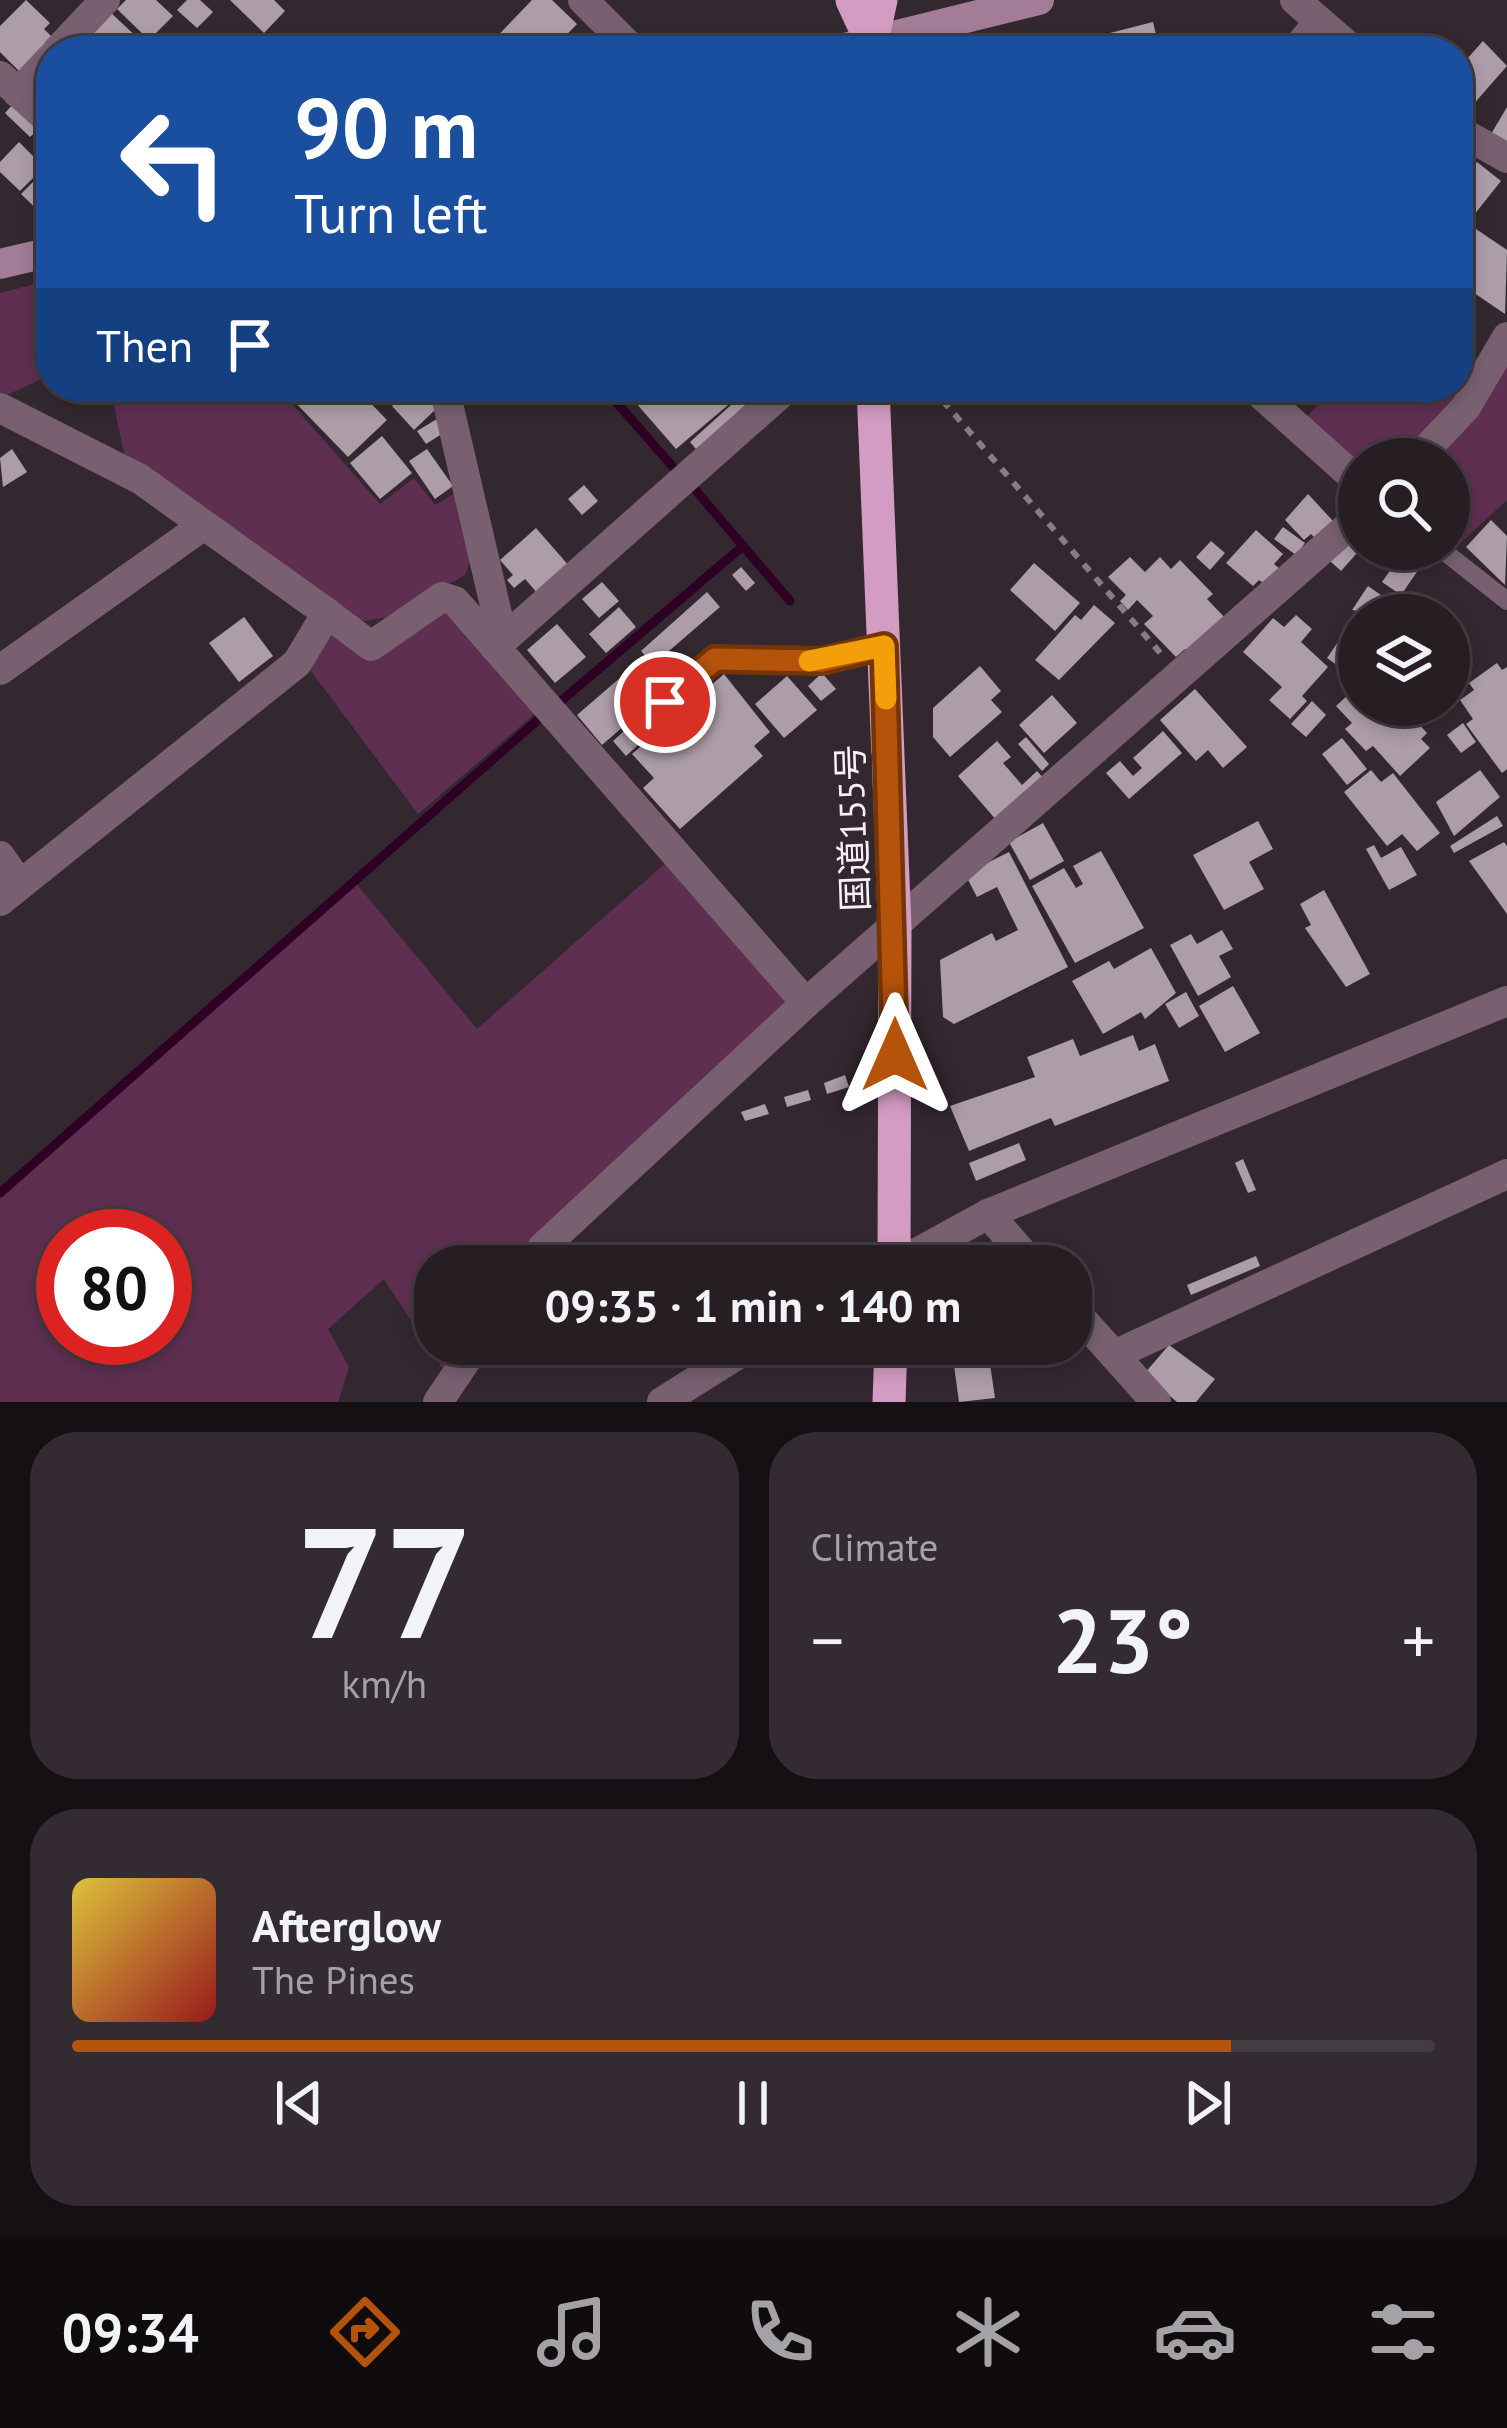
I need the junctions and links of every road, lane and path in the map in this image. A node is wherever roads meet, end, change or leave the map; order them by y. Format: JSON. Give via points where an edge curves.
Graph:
{"nodes":[{"id":1,"x":105,"y":0,"type":"edge"},
{"id":2,"x":583,"y":0,"type":"edge"},
{"id":3,"x":852,"y":0,"type":"edge"},
{"id":4,"x":881,"y":0,"type":"edge"},
{"id":5,"x":1034,"y":1,"type":"edge"},
{"id":6,"x":1305,"y":8,"type":"edge"},
{"id":7,"x":71,"y":36,"type":"edge"},
{"id":8,"x":619,"y":36,"type":"edge"},
{"id":9,"x":866,"y":36,"type":"edge"},
{"id":10,"x":872,"y":36,"type":"edge"},
{"id":11,"x":939,"y":36,"type":"edge"},
{"id":12,"x":1293,"y":36,"type":"edge"},
{"id":13,"x":1337,"y":36,"type":"edge"},
{"id":14,"x":36,"y":67,"type":"edge"},
{"id":15,"x":9,"y":84,"type":"edge"},
{"id":16,"x":36,"y":108,"type":"edge"},
{"id":17,"x":1473,"y":139,"type":"edge"},
{"id":18,"x":1507,"y":158,"type":"edge"},
{"id":19,"x":36,"y":256,"type":"edge"},
{"id":20,"x":0,"y":264,"type":"edge"},
{"id":21,"x":1507,"y":337,"type":"edge"},
{"id":22,"x":1473,"y":395,"type":"edge"},
{"id":23,"x":448,"y":402,"type":"edge"},
{"id":24,"x":771,"y":402,"type":"edge"},
{"id":25,"x":874,"y":402,"type":"edge"},
{"id":26,"x":944,"y":402,"type":"edge"},
{"id":27,"x":1269,"y":402,"type":"edge"},
{"id":28,"x":1469,"y":402,"type":"edge"},
{"id":29,"x":14,"y":415,"type":"edge"},
{"id":30,"x":1437,"y":438,"type":"edge"},
{"id":31,"x":0,"y":440,"type":"edge"},
{"id":32,"x":1338,"y":463,"type":"edge"},
{"id":33,"x":203,"y":525,"type":"junction"},
{"id":34,"x":1338,"y":536,"type":"edge"},
{"id":35,"x":1468,"y":570,"type":"edge"},
{"id":36,"x":1507,"y":601,"type":"edge"},
{"id":37,"x":327,"y":613,"type":"junction"},
{"id":38,"x":884,"y":646,"type":"junction"},
{"id":39,"x":495,"y":647,"type":"junction"},
{"id":40,"x":0,"y":670,"type":"edge"},
{"id":41,"x":1180,"y":676,"type":"junction"},
{"id":42,"x":665,"y":702,"type":"dead end"},
{"id":43,"x":0,"y":856,"type":"edge"},
{"id":44,"x":10,"y":893,"type":"edge"},
{"id":45,"x":895,"y":928,"type":"junction"},
{"id":46,"x":1507,"y":1001,"type":"edge"},
{"id":47,"x":806,"y":1003,"type":"junction"},
{"id":48,"x":1507,"y":1174,"type":"edge"},
{"id":49,"x":988,"y":1214,"type":"junction"},
{"id":50,"x":545,"y":1245,"type":"edge"},
{"id":51,"x":894,"y":1245,"type":"edge"},
{"id":52,"x":932,"y":1245,"type":"edge"},
{"id":53,"x":1015,"y":1245,"type":"edge"},
{"id":54,"x":1092,"y":1330,"type":"edge"},
{"id":55,"x":1114,"y":1355,"type":"junction"},
{"id":56,"x":463,"y":1365,"type":"edge"},
{"id":57,"x":721,"y":1365,"type":"edge"},
{"id":58,"x":891,"y":1365,"type":"edge"},
{"id":59,"x":438,"y":1402,"type":"edge"},
{"id":60,"x":662,"y":1402,"type":"edge"},
{"id":61,"x":890,"y":1402,"type":"edge"},
{"id":62,"x":1156,"y":1402,"type":"edge"}],
"edges":[{"from":1,"to":7,"type":"street"},
{"from":2,"to":8,"type":"street"},
{"from":3,"to":9,"type":"highway"},
{"from":4,"to":10,"type":"highway"},
{"from":5,"to":11,"type":"main road"},
{"from":6,"to":12,"type":"lane"},
{"from":6,"to":13,"type":"street"},
{"from":14,"to":15,"type":"street"},
{"from":15,"to":16,"type":"street"},
{"from":17,"to":18,"type":"street"},
{"from":19,"to":20,"type":"main road"},
{"from":21,"to":22,"type":"street"},
{"from":23,"to":39,"type":"street","via":[[497,614]]},
{"from":24,"to":39,"type":"street"},
{"from":25,"to":38,"type":"highway","name":"国道155号"},
{"from":26,"to":41,"type":"path"},
{"from":27,"to":32,"type":"street"},
{"from":28,"to":30,"type":"street"},
{"from":29,"to":31,"type":"street"},
{"from":29,"to":33,"type":"street","via":[[140,479]]},
{"from":33,"to":37,"type":"street"},
{"from":33,"to":40,"type":"street"},
{"from":34,"to":41,"type":"street"},
{"from":35,"to":36,"type":"lane"},
{"from":37,"to":39,"type":"street","via":[[371,646],[442,597],[455,601]]},
{"from":37,"to":44,"type":"street","via":[[297,663]]},
{"from":38,"to":42,"type":"lane","via":[[822,661],[715,659]]},
{"from":38,"to":45,"type":"highway","name":"国道155号"},
{"from":39,"to":47,"type":"street"},
{"from":41,"to":45,"type":"street"},
{"from":43,"to":44,"type":"street"},
{"from":45,"to":47,"type":"street"},
{"from":45,"to":51,"type":"highway","name":"国道155号"},
{"from":46,"to":49,"type":"street"},
{"from":47,"to":50,"type":"street"},
{"from":48,"to":55,"type":"street"},
{"from":49,"to":52,"type":"street"},
{"from":49,"to":53,"type":"street"},
{"from":54,"to":55,"type":"street"},
{"from":55,"to":62,"type":"street"},
{"from":56,"to":59,"type":"street"},
{"from":57,"to":60,"type":"street"},
{"from":58,"to":61,"type":"highway"}]}
